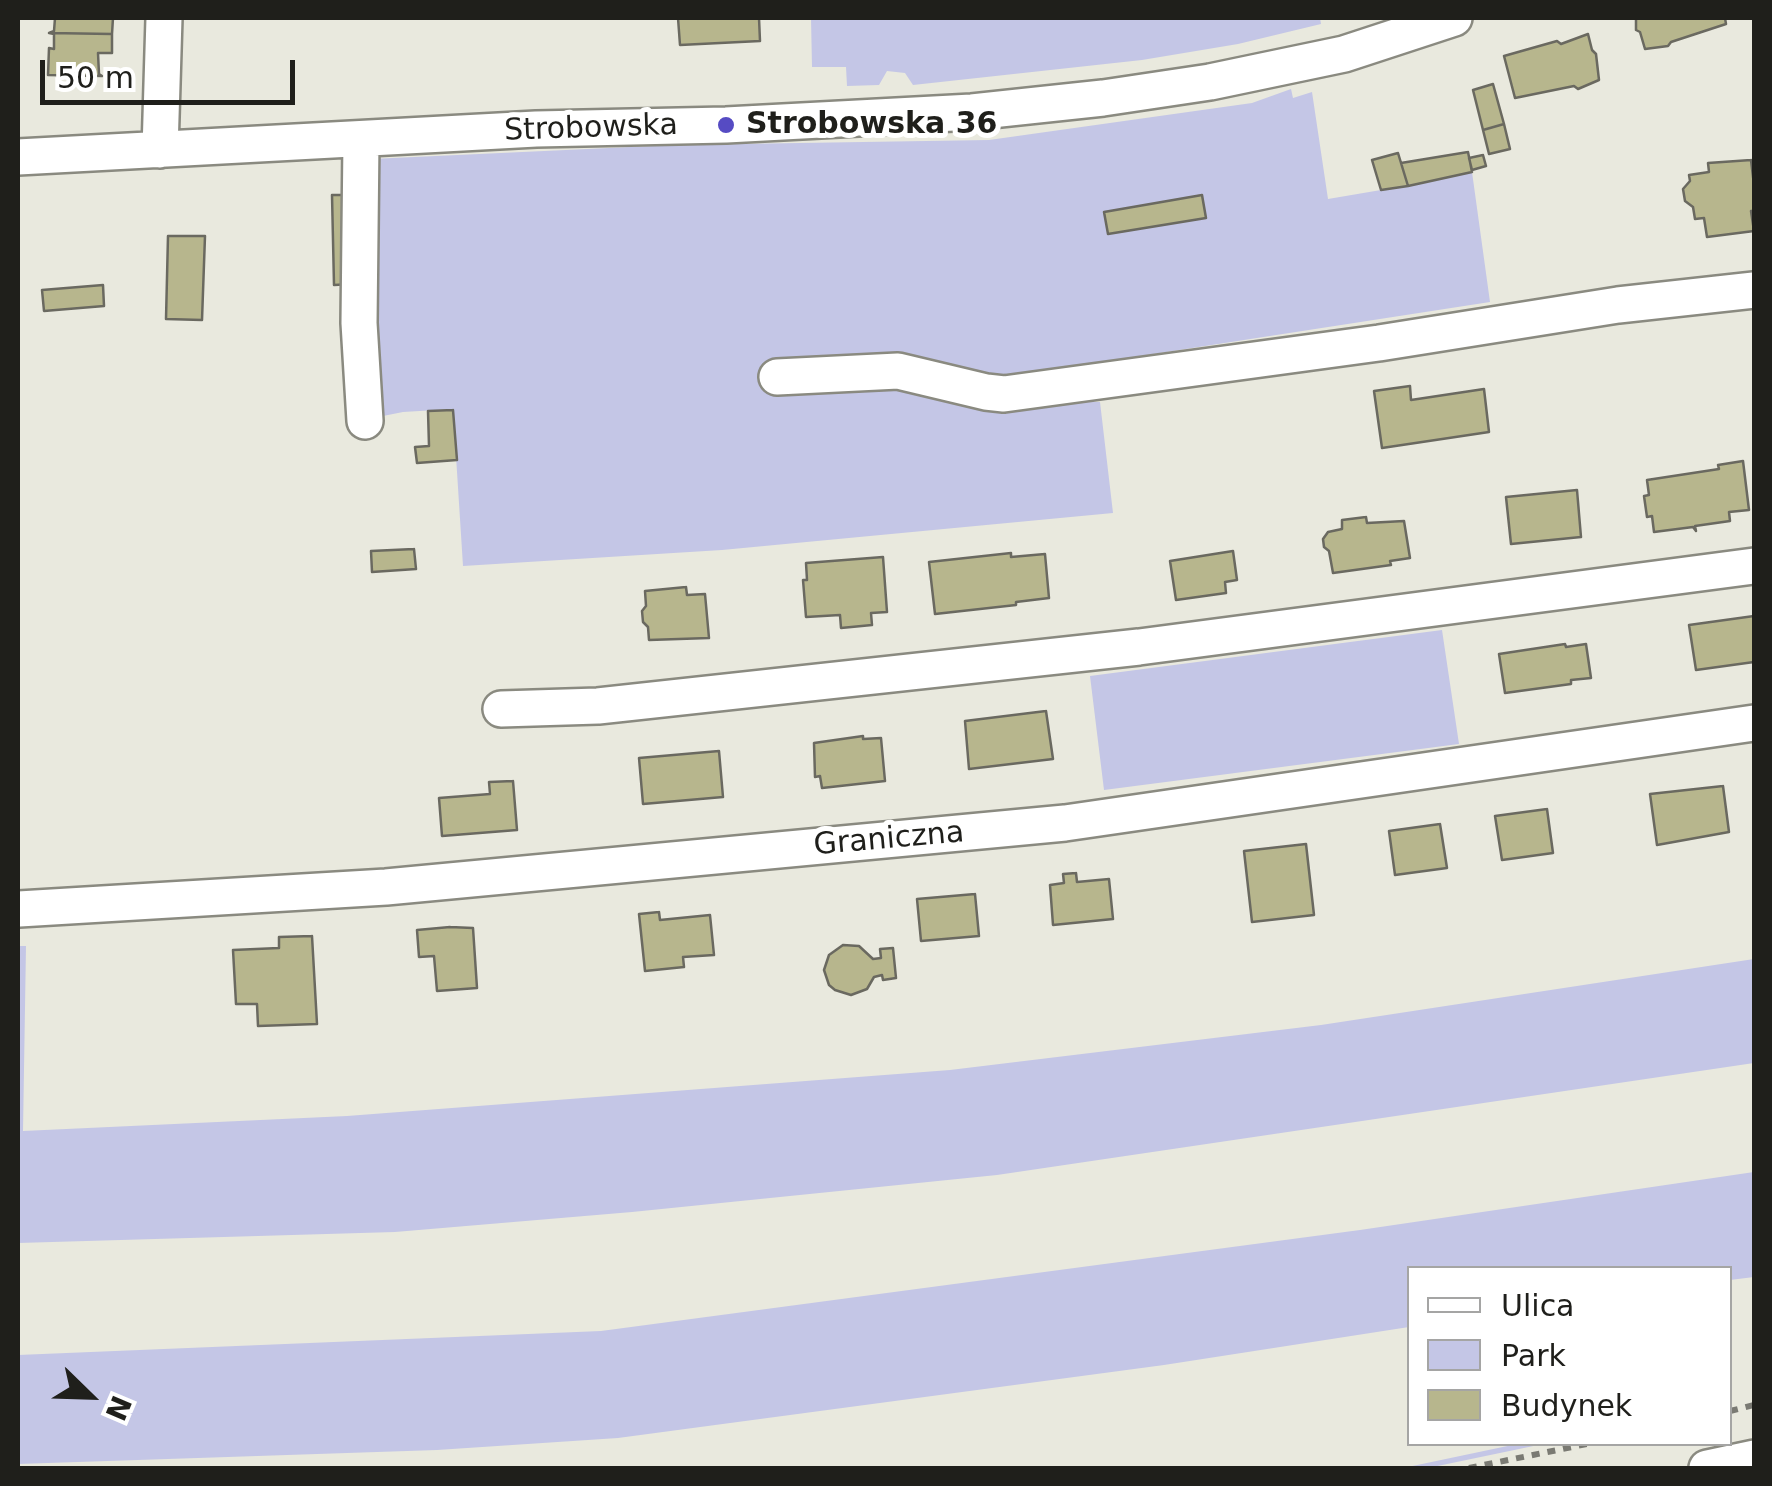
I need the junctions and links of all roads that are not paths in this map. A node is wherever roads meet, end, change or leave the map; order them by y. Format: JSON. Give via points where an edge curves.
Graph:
{"nodes":[{"id":1,"x":164,"y":18,"type":"edge"},
{"id":2,"x":1454,"y":18,"type":"edge"},
{"id":3,"x":361,"y":140,"type":"junction"},
{"id":4,"x":160,"y":150,"type":"junction"},
{"id":5,"x":18,"y":157,"type":"edge"},
{"id":6,"x":1754,"y":290,"type":"edge"},
{"id":7,"x":777,"y":377,"type":"dead end"},
{"id":8,"x":365,"y":421,"type":"dead end"},
{"id":9,"x":1754,"y":566,"type":"edge"},
{"id":10,"x":501,"y":710,"type":"dead end"},
{"id":11,"x":1754,"y":723,"type":"edge"},
{"id":12,"x":19,"y":908,"type":"edge"},
{"id":13,"x":1754,"y":1458,"type":"edge"},
{"id":14,"x":1707,"y":1468,"type":"edge"}],
"edges":[{"from":1,"to":4,"type":"street"},
{"from":2,"to":3,"type":"street","name":"Strobowska","via":[[1344,54],[1103,98],[955,113]]},
{"from":3,"to":4,"type":"street","name":"Strobowska"},
{"from":3,"to":8,"type":"street"},
{"from":4,"to":5,"type":"street","name":"Strobowska"},
{"from":6,"to":7,"type":"street","via":[[1004,394],[898,371]]},
{"from":9,"to":10,"type":"street","via":[[1139,647],[598,706]]},
{"from":11,"to":12,"type":"street","name":"Graniczna","via":[[1064,823],[386,887]]},
{"from":13,"to":14,"type":"street"}]}
